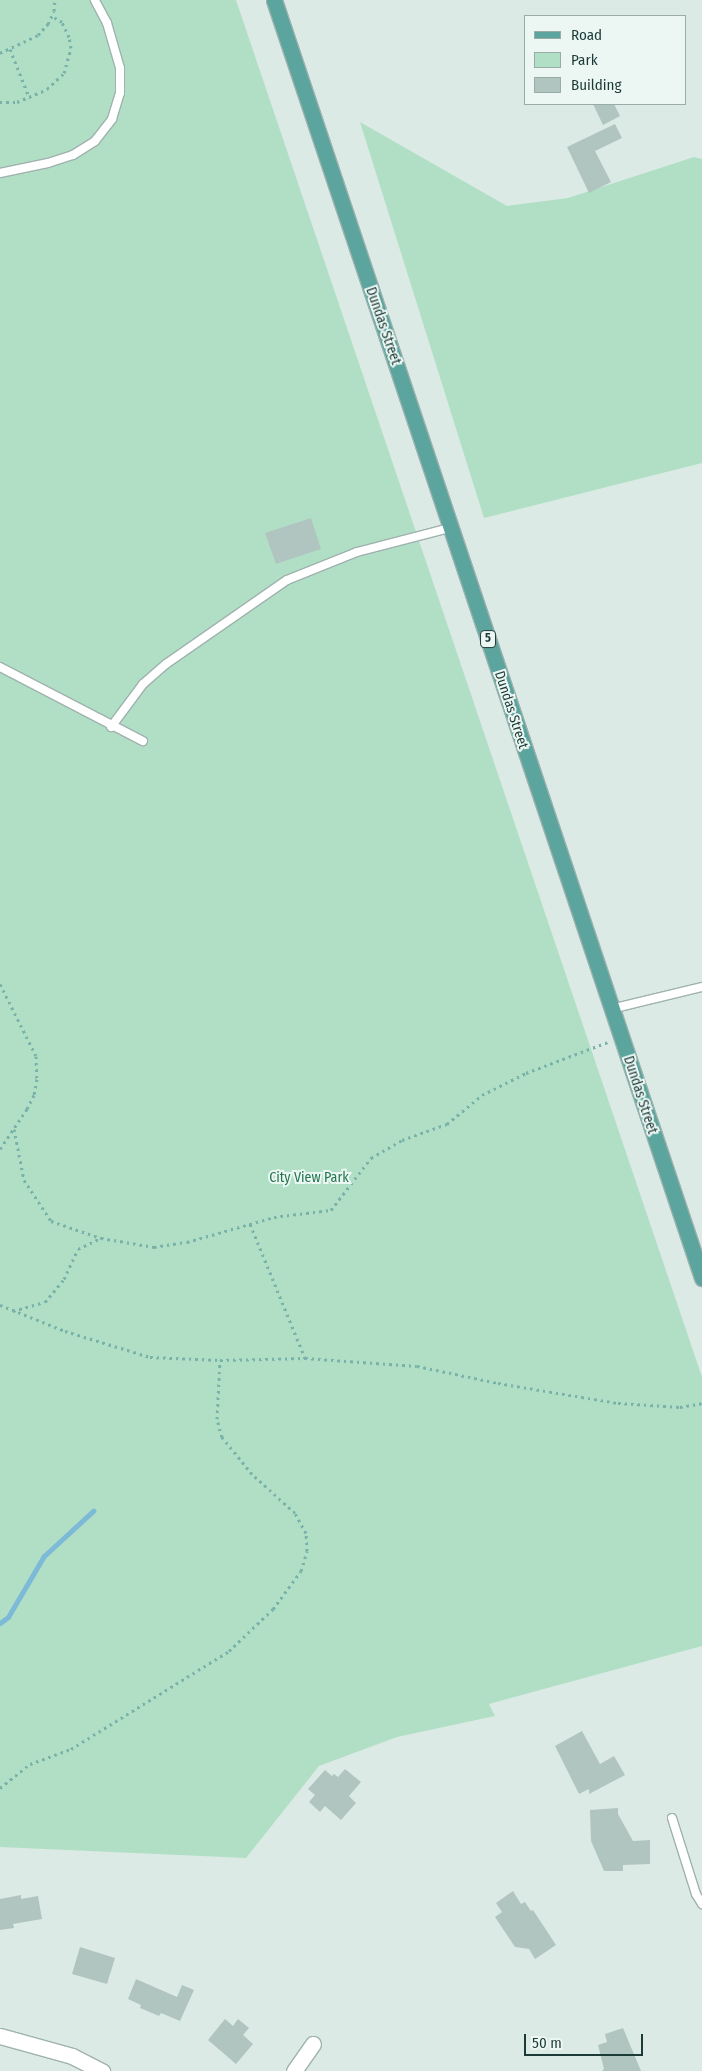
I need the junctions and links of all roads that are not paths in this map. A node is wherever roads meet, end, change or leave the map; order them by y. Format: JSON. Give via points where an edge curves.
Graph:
{"nodes":[{"id":1,"x":95,"y":0,"type":"edge"},
{"id":2,"x":274,"y":0,"type":"edge"},
{"id":3,"x":0,"y":173,"type":"edge"},
{"id":4,"x":450,"y":528,"type":"junction"},
{"id":5,"x":0,"y":667,"type":"edge"},
{"id":6,"x":112,"y":727,"type":"junction"},
{"id":7,"x":143,"y":741,"type":"dead end"},
{"id":8,"x":702,"y":987,"type":"edge"},
{"id":9,"x":611,"y":1009,"type":"junction"},
{"id":10,"x":702,"y":1278,"type":"edge"},
{"id":11,"x":672,"y":1818,"type":"dead end"},
{"id":12,"x":702,"y":1904,"type":"edge"},
{"id":13,"x":0,"y":2036,"type":"edge"},
{"id":14,"x":313,"y":2044,"type":"dead end"},
{"id":15,"x":102,"y":2071,"type":"edge"},
{"id":16,"x":294,"y":2071,"type":"edge"}],
"edges":[{"from":1,"to":3,"type":"lane","via":[[107,23],[120,68],[120,93],[112,119],[95,141],[73,155]]},
{"from":2,"to":4,"type":"main road","name":"Dundas Street","number":"5"},
{"from":4,"to":6,"type":"lane","via":[[357,552],[287,580],[166,664],[143,684]]},
{"from":4,"to":9,"type":"main road","name":"Dundas Street","number":"5"},
{"from":5,"to":6,"type":"lane"},
{"from":6,"to":7,"type":"lane"},
{"from":8,"to":9,"type":"lane"},
{"from":9,"to":10,"type":"main road","name":"Dundas Street","number":"5"},
{"from":11,"to":12,"type":"lane"},
{"from":13,"to":15,"type":"street","via":[[72,2056]]},
{"from":14,"to":16,"type":"street"}]}
